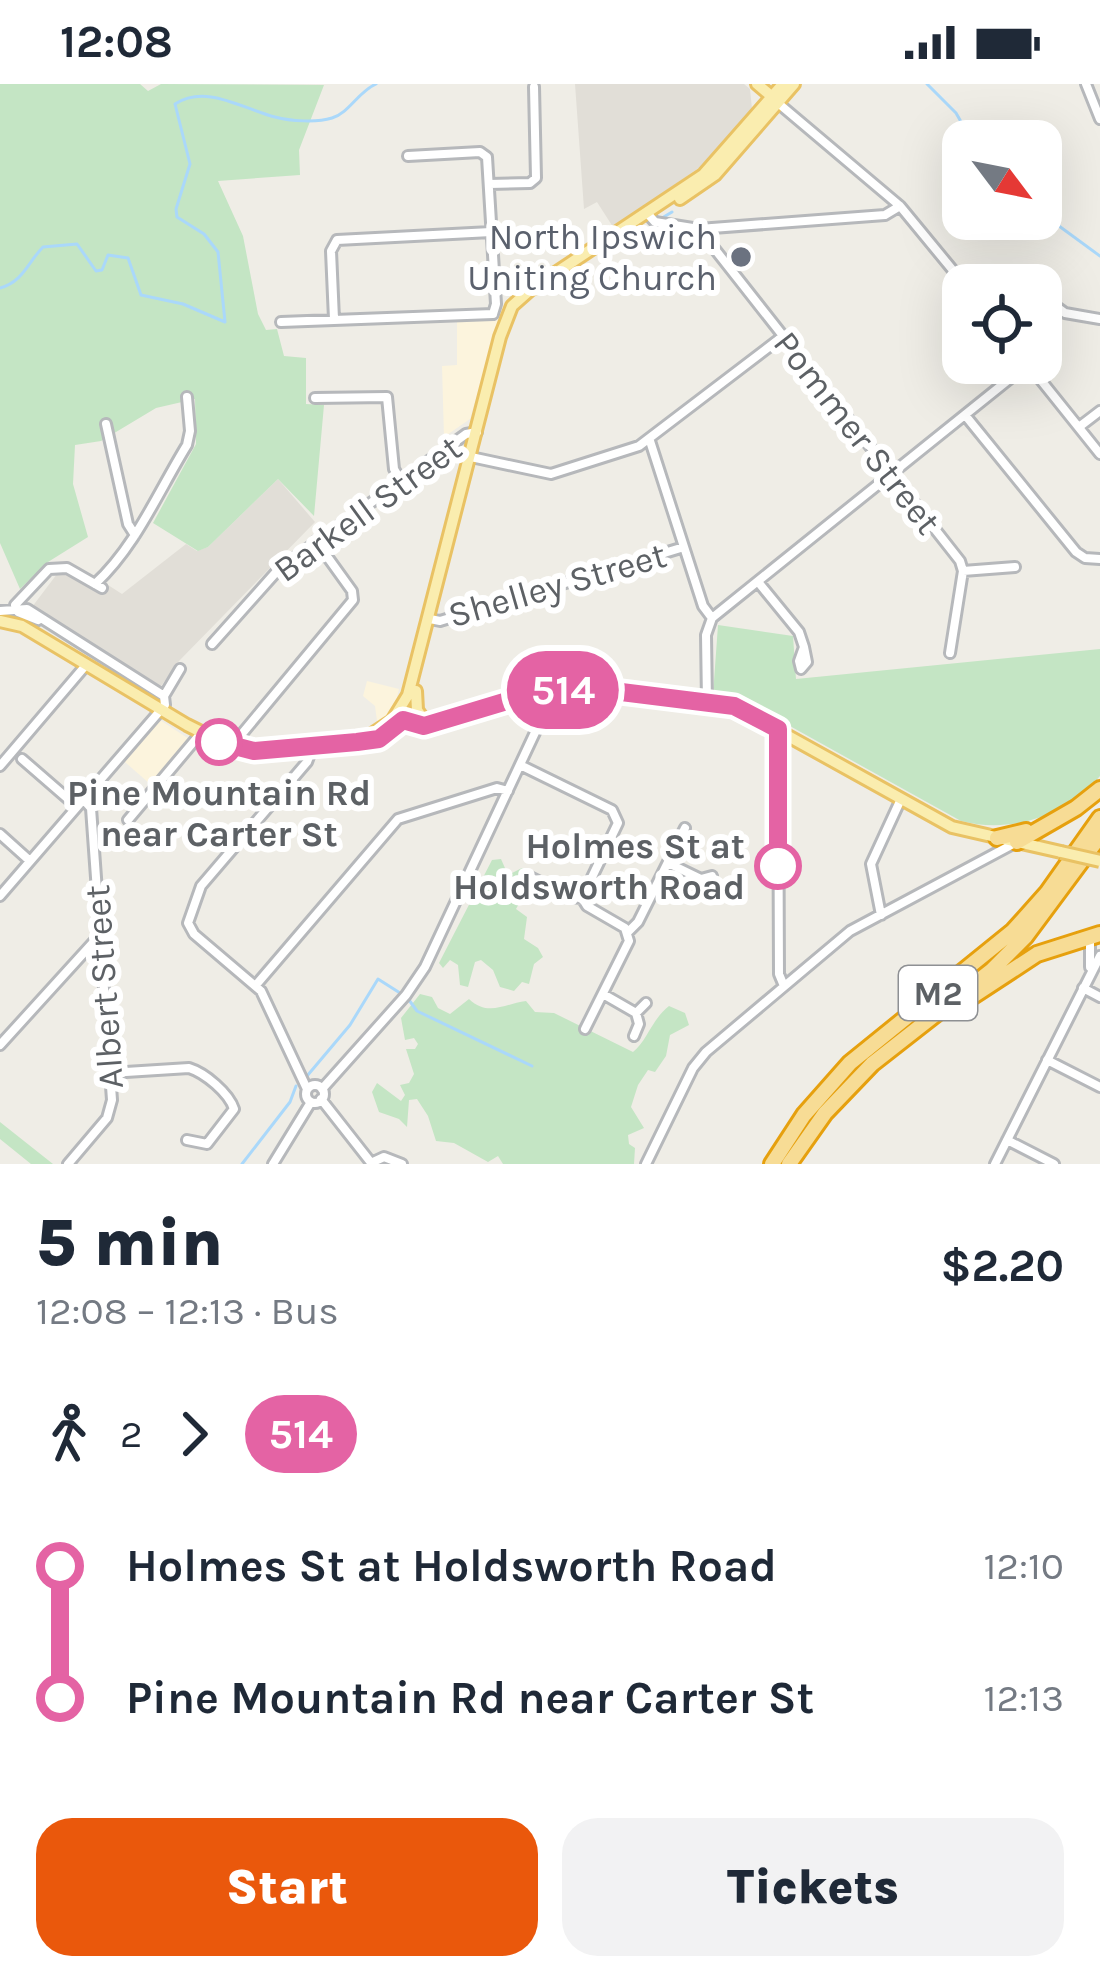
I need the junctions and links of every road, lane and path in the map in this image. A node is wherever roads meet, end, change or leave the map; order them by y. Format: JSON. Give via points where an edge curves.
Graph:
{"nodes":[{"id":1,"x":757,"y":84,"type":"edge"},
{"id":2,"x":783,"y":84,"type":"edge"},
{"id":3,"x":794,"y":84,"type":"edge"},
{"id":4,"x":1086,"y":84,"type":"edge"},
{"id":5,"x":534,"y":87,"type":"dead end"},
{"id":6,"x":775,"y":100,"type":"junction"},
{"id":7,"x":1100,"y":119,"type":"edge"},
{"id":8,"x":408,"y":156,"type":"dead end"},
{"id":9,"x":489,"y":184,"type":"junction"},
{"id":10,"x":899,"y":206,"type":"junction"},
{"id":11,"x":649,"y":216,"type":"junction"},
{"id":12,"x":700,"y":229,"type":"junction"},
{"id":13,"x":491,"y":232,"type":"junction"},
{"id":14,"x":947,"y":264,"type":"edge"},
{"id":15,"x":514,"y":307,"type":"junction"},
{"id":16,"x":1062,"y":311,"type":"edge"},
{"id":17,"x":500,"y":318,"type":"junction"},
{"id":18,"x":334,"y":319,"type":"junction"},
{"id":19,"x":1100,"y":319,"type":"edge"},
{"id":20,"x":280,"y":322,"type":"dead end"},
{"id":21,"x":782,"y":337,"type":"junction"},
{"id":22,"x":1003,"y":384,"type":"edge"},
{"id":23,"x":1044,"y":384,"type":"edge"},
{"id":24,"x":187,"y":397,"type":"dead end"},
{"id":25,"x":315,"y":398,"type":"dead end"},
{"id":26,"x":1100,"y":411,"type":"edge"},
{"id":27,"x":965,"y":415,"type":"junction"},
{"id":28,"x":106,"y":424,"type":"dead end"},
{"id":29,"x":1079,"y":427,"type":"junction"},
{"id":30,"x":477,"y":433,"type":"junction"},
{"id":31,"x":650,"y":441,"type":"junction"},
{"id":32,"x":1100,"y":454,"type":"edge"},
{"id":33,"x":471,"y":457,"type":"junction"},
{"id":34,"x":891,"y":474,"type":"junction"},
{"id":35,"x":400,"y":479,"type":"junction"},
{"id":36,"x":135,"y":536,"type":"junction"},
{"id":37,"x":316,"y":541,"type":"junction"},
{"id":38,"x":684,"y":547,"type":"junction"},
{"id":39,"x":1100,"y":560,"type":"edge"},
{"id":40,"x":1015,"y":567,"type":"dead end"},
{"id":41,"x":963,"y":571,"type":"junction"},
{"id":42,"x":759,"y":583,"type":"junction"},
{"id":43,"x":0,"y":611,"type":"edge"},
{"id":44,"x":24,"y":613,"type":"junction"},
{"id":45,"x":712,"y":618,"type":"junction"},
{"id":46,"x":430,"y":619,"type":"junction"},
{"id":47,"x":0,"y":621,"type":"edge"},
{"id":48,"x":212,"y":644,"type":"dead end"},
{"id":49,"x":804,"y":647,"type":"dead end"},
{"id":50,"x":423,"y":648,"type":"junction"},
{"id":51,"x":950,"y":653,"type":"dead end"},
{"id":52,"x":86,"y":665,"type":"junction"},
{"id":53,"x":180,"y":669,"type":"dead end"},
{"id":54,"x":550,"y":690,"type":"junction"},
{"id":55,"x":416,"y":692,"type":"junction"},
{"id":56,"x":163,"y":701,"type":"junction"},
{"id":57,"x":707,"y":702,"type":"junction"},
{"id":58,"x":402,"y":715,"type":"junction"},
{"id":59,"x":430,"y":721,"type":"junction"},
{"id":60,"x":778,"y":729,"type":"junction"},
{"id":61,"x":201,"y":733,"type":"junction"},
{"id":62,"x":313,"y":746,"type":"junction"},
{"id":63,"x":231,"y":747,"type":"junction"},
{"id":64,"x":22,"y":759,"type":"dead end"},
{"id":65,"x":520,"y":765,"type":"junction"},
{"id":66,"x":0,"y":766,"type":"edge"},
{"id":67,"x":1100,"y":789,"type":"edge"},
{"id":68,"x":508,"y":791,"type":"junction"},
{"id":69,"x":901,"y":799,"type":"junction"},
{"id":70,"x":79,"y":802,"type":"junction"},
{"id":71,"x":1100,"y":818,"type":"edge"},
{"id":72,"x":128,"y":820,"type":"dead end"},
{"id":73,"x":685,"y":828,"type":"dead end"},
{"id":74,"x":1037,"y":830,"type":"junction"},
{"id":75,"x":0,"y":834,"type":"edge"},
{"id":76,"x":1100,"y":836,"type":"edge"},
{"id":77,"x":1017,"y":842,"type":"junction"},
{"id":78,"x":997,"y":846,"type":"junction"},
{"id":79,"x":1100,"y":860,"type":"edge"},
{"id":80,"x":31,"y":861,"type":"junction"},
{"id":81,"x":668,"y":863,"type":"junction"},
{"id":82,"x":712,"y":876,"type":"dead end"},
{"id":83,"x":530,"y":877,"type":"dead end"},
{"id":84,"x":701,"y":879,"type":"junction"},
{"id":85,"x":703,"y":892,"type":"dead end"},
{"id":86,"x":0,"y":896,"type":"edge"},
{"id":87,"x":582,"y":898,"type":"junction"},
{"id":88,"x":880,"y":915,"type":"junction"},
{"id":89,"x":628,"y":932,"type":"junction"},
{"id":90,"x":100,"y":935,"type":"junction"},
{"id":91,"x":1093,"y":942,"type":"edge"},
{"id":92,"x":255,"y":986,"type":"junction"},
{"id":93,"x":784,"y":986,"type":"junction"},
{"id":94,"x":1083,"y":987,"type":"junction"},
{"id":95,"x":603,"y":994,"type":"junction"},
{"id":96,"x":1100,"y":997,"type":"edge"},
{"id":97,"x":646,"y":1003,"type":"dead end"},
{"id":98,"x":636,"y":1013,"type":"junction"},
{"id":99,"x":585,"y":1029,"type":"dead end"},
{"id":100,"x":634,"y":1036,"type":"dead end"},
{"id":101,"x":900,"y":1040,"type":"junction"},
{"id":102,"x":0,"y":1045,"type":"edge"},
{"id":103,"x":1047,"y":1060,"type":"junction"},
{"id":104,"x":110,"y":1073,"type":"junction"},
{"id":105,"x":1100,"y":1088,"type":"edge"},
{"id":106,"x":318,"y":1097,"type":"junction"},
{"id":107,"x":188,"y":1140,"type":"dead end"},
{"id":108,"x":1007,"y":1140,"type":"junction"},
{"id":109,"x":68,"y":1164,"type":"edge"},
{"id":110,"x":273,"y":1164,"type":"edge"},
{"id":111,"x":371,"y":1164,"type":"edge"},
{"id":112,"x":402,"y":1164,"type":"edge"},
{"id":113,"x":646,"y":1164,"type":"edge"},
{"id":114,"x":772,"y":1164,"type":"edge"},
{"id":115,"x":789,"y":1164,"type":"edge"},
{"id":116,"x":995,"y":1164,"type":"edge"},
{"id":117,"x":1054,"y":1164,"type":"edge"}],
"edges":[{"from":1,"to":6,"type":"main road"},
{"from":2,"to":6,"type":"main road"},
{"from":3,"to":6,"type":"main road"},
{"from":4,"to":7,"type":"street"},
{"from":5,"to":9,"type":"street","via":[[536,180]]},
{"from":6,"to":10,"type":"street"},
{"from":6,"to":11,"type":"main road","via":[[715,175]]},
{"from":8,"to":9,"type":"street","via":[[486,154]]},
{"from":9,"to":13,"type":"street"},
{"from":10,"to":12,"type":"street","via":[[885,215]]},
{"from":10,"to":14,"type":"street"},
{"from":11,"to":12,"type":"street"},
{"from":11,"to":15,"type":"main road"},
{"from":12,"to":21,"type":"street","name":"Pommer Street"},
{"from":13,"to":17,"type":"street"},
{"from":13,"to":18,"type":"street","via":[[334,242]]},
{"from":15,"to":17,"type":"main road"},
{"from":15,"to":17,"type":"street"},
{"from":16,"to":19,"type":"street"},
{"from":17,"to":18,"type":"street"},
{"from":17,"to":30,"type":"main road"},
{"from":18,"to":20,"type":"street"},
{"from":21,"to":31,"type":"street"},
{"from":21,"to":34,"type":"street","name":"Pommer Street"},
{"from":22,"to":27,"type":"street"},
{"from":23,"to":29,"type":"street"},
{"from":24,"to":36,"type":"street","via":[[187,445]]},
{"from":25,"to":35,"type":"street","via":[[387,397]]},
{"from":26,"to":29,"type":"street"},
{"from":27,"to":34,"type":"street"},
{"from":27,"to":39,"type":"street","via":[[1085,558]]},
{"from":28,"to":36,"type":"street"},
{"from":29,"to":32,"type":"street"},
{"from":30,"to":33,"type":"main road"},
{"from":30,"to":35,"type":"street","name":"Barkell Street"},
{"from":31,"to":33,"type":"street","via":[[551,474]]},
{"from":31,"to":38,"type":"street"},
{"from":33,"to":46,"type":"main road"},
{"from":34,"to":41,"type":"street","name":"Pommer Street"},
{"from":34,"to":42,"type":"street"},
{"from":35,"to":37,"type":"street","name":"Barkell Street"},
{"from":36,"to":44,"type":"street","via":[[99,586],[56,566],[44,572],[25,594]]},
{"from":37,"to":48,"type":"street","name":"Barkell Street","via":[[272,575]]},
{"from":37,"to":63,"type":"street","via":[[353,598]]},
{"from":38,"to":45,"type":"street"},
{"from":38,"to":46,"type":"street","name":"Shelley Street"},
{"from":40,"to":41,"type":"street"},
{"from":41,"to":51,"type":"street","name":"Pommer Street"},
{"from":42,"to":45,"type":"street"},
{"from":42,"to":49,"type":"street"},
{"from":43,"to":44,"type":"street"},
{"from":44,"to":47,"type":"main road"},
{"from":44,"to":52,"type":"main road"},
{"from":44,"to":56,"type":"street"},
{"from":45,"to":57,"type":"street"},
{"from":46,"to":50,"type":"main road"},
{"from":50,"to":55,"type":"main road"},
{"from":50,"to":58,"type":"main road"},
{"from":52,"to":56,"type":"main road"},
{"from":52,"to":66,"type":"street"},
{"from":53,"to":56,"type":"street"},
{"from":54,"to":57,"type":"main road"},
{"from":54,"to":59,"type":"main road"},
{"from":54,"to":65,"type":"street"},
{"from":55,"to":58,"type":"main road"},
{"from":55,"to":59,"type":"main road","via":[[417,712]]},
{"from":56,"to":61,"type":"main road","via":[[171,716]]},
{"from":56,"to":70,"type":"street"},
{"from":57,"to":60,"type":"main road"},
{"from":58,"to":59,"type":"main road"},
{"from":58,"to":62,"type":"main road","via":[[360,742]]},
{"from":60,"to":69,"type":"main road"},
{"from":60,"to":93,"type":"street"},
{"from":61,"to":63,"type":"main road"},
{"from":61,"to":72,"type":"street"},
{"from":62,"to":63,"type":"main road"},
{"from":62,"to":92,"type":"street","via":[[200,886],[189,917],[194,934]]},
{"from":64,"to":70,"type":"street"},
{"from":65,"to":68,"type":"street"},
{"from":65,"to":87,"type":"street","via":[[617,816]]},
{"from":67,"to":74,"type":"highway"},
{"from":68,"to":92,"type":"street","via":[[398,819]]},
{"from":68,"to":106,"type":"street","via":[[417,981]]},
{"from":69,"to":78,"type":"main road"},
{"from":69,"to":88,"type":"street","via":[[871,864]]},
{"from":70,"to":80,"type":"street"},
{"from":70,"to":90,"type":"street","name":"Albert Street","via":[[91,808]]},
{"from":71,"to":114,"type":"highway","number":"M2","via":[[1013,932],[850,1063]]},
{"from":73,"to":81,"type":"street"},
{"from":74,"to":77,"type":"highway"},
{"from":74,"to":78,"type":"highway"},
{"from":75,"to":80,"type":"street"},
{"from":76,"to":101,"type":"highway","number":"M2","via":[[1011,952]]},
{"from":77,"to":78,"type":"main road"},
{"from":77,"to":79,"type":"main road","bridge":true},
{"from":78,"to":88,"type":"street"},
{"from":80,"to":86,"type":"street"},
{"from":81,"to":84,"type":"street"},
{"from":81,"to":89,"type":"street"},
{"from":82,"to":84,"type":"street"},
{"from":83,"to":87,"type":"street"},
{"from":84,"to":85,"type":"street"},
{"from":87,"to":89,"type":"street"},
{"from":88,"to":93,"type":"street"},
{"from":89,"to":95,"type":"street"},
{"from":90,"to":102,"type":"street"},
{"from":90,"to":104,"type":"street","name":"Albert Street"},
{"from":91,"to":94,"type":"street"},
{"from":91,"to":101,"type":"highway","via":[[1037,954]]},
{"from":92,"to":106,"type":"street","via":[[307,1098]]},
{"from":93,"to":113,"type":"street","via":[[697,1062]]},
{"from":94,"to":96,"type":"street"},
{"from":94,"to":103,"type":"street"},
{"from":95,"to":98,"type":"street"},
{"from":95,"to":99,"type":"street"},
{"from":97,"to":98,"type":"street"},
{"from":98,"to":100,"type":"street"},
{"from":101,"to":115,"type":"highway","number":"M2","via":[[835,1101]]},
{"from":103,"to":105,"type":"street"},
{"from":103,"to":108,"type":"street"},
{"from":104,"to":107,"type":"street","via":[[200,1073],[234,1109],[210,1143]]},
{"from":104,"to":109,"type":"street","name":"Albert Street","via":[[107,1118]]},
{"from":106,"to":110,"type":"street"},
{"from":106,"to":111,"type":"street"},
{"from":108,"to":116,"type":"street"},
{"from":108,"to":117,"type":"street"},
{"from":111,"to":112,"type":"street","via":[[384,1157]]}]}
